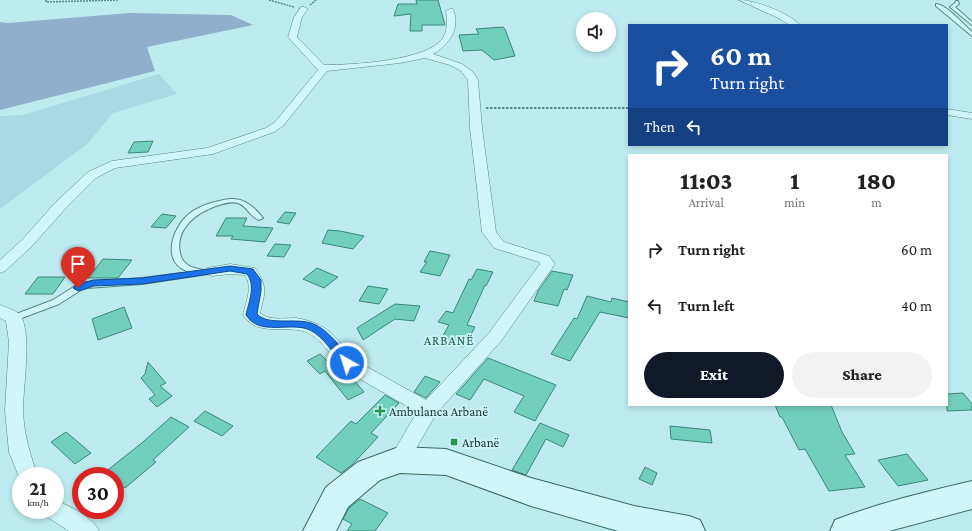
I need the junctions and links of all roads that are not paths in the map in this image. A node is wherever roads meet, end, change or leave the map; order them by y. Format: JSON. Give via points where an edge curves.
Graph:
{"nodes":[{"id":1,"x":743,"y":0,"type":"edge"},
{"id":2,"x":957,"y":2,"type":"dead end"},
{"id":3,"x":938,"y":5,"type":"dead end"},
{"id":4,"x":304,"y":9,"type":"road end"},
{"id":5,"x":450,"y":11,"type":"dead end"},
{"id":6,"x":795,"y":24,"type":"edge"},
{"id":7,"x":972,"y":24,"type":"edge"},
{"id":8,"x":972,"y":35,"type":"edge"},
{"id":9,"x":426,"y":55,"type":"junction"},
{"id":10,"x":324,"y":68,"type":"junction"},
{"id":11,"x":948,"y":112,"type":"edge"},
{"id":12,"x":972,"y":116,"type":"edge"},
{"id":13,"x":259,"y":218,"type":"dead end"},
{"id":14,"x":0,"y":268,"type":"edge"},
{"id":15,"x":212,"y":271,"type":"junction"},
{"id":16,"x":7,"y":314,"type":"edge"},
{"id":17,"x":429,"y":409,"type":"junction"},
{"id":18,"x":399,"y":460,"type":"junction"},
{"id":19,"x":25,"y":467,"type":"edge"},
{"id":20,"x":972,"y":495,"type":"edge"},
{"id":21,"x":64,"y":516,"type":"edge"},
{"id":22,"x":317,"y":530,"type":"edge"},
{"id":23,"x":88,"y":531,"type":"edge"},
{"id":24,"x":689,"y":531,"type":"edge"},
{"id":25,"x":846,"y":531,"type":"edge"}],
"edges":[{"from":1,"to":6,"type":"street","via":[[774,10]]},
{"from":2,"to":7,"type":"lane","via":[[952,7]]},
{"from":3,"to":8,"type":"lane"},
{"from":4,"to":10,"type":"street","via":[[298,17],[292,37],[320,67]]},
{"from":5,"to":9,"type":"street","via":[[453,23],[449,37],[444,44]]},
{"from":9,"to":10,"type":"street"},
{"from":9,"to":17,"type":"street","via":[[460,65],[470,73],[473,80],[489,232],[500,245],[544,259],[548,264],[495,337]]},
{"from":10,"to":14,"type":"street","via":[[279,124],[270,130],[209,151],[112,165],[92,175]]},
{"from":11,"to":12,"type":"street"},
{"from":13,"to":15,"type":"lane","via":[[240,202],[232,200],[196,213],[183,224],[176,239],[175,253],[182,265],[192,271]]},
{"from":15,"to":16,"type":"lane","via":[[142,281],[86,285],[56,302]]},
{"from":15,"to":17,"type":"street","via":[[230,268],[250,271],[256,280],[251,315],[256,320],[268,324],[289,323],[312,327],[326,337],[347,363],[369,378],[393,388]]},
{"from":16,"to":19,"type":"street","via":[[18,342],[14,411],[19,452]]},
{"from":17,"to":18,"type":"street"},
{"from":18,"to":22,"type":"main road","via":[[369,471],[337,497]]},
{"from":18,"to":24,"type":"main road","via":[[446,462],[531,492],[634,521]]},
{"from":20,"to":25,"type":"main road","via":[[899,513]]},
{"from":21,"to":23,"type":"street"}]}
